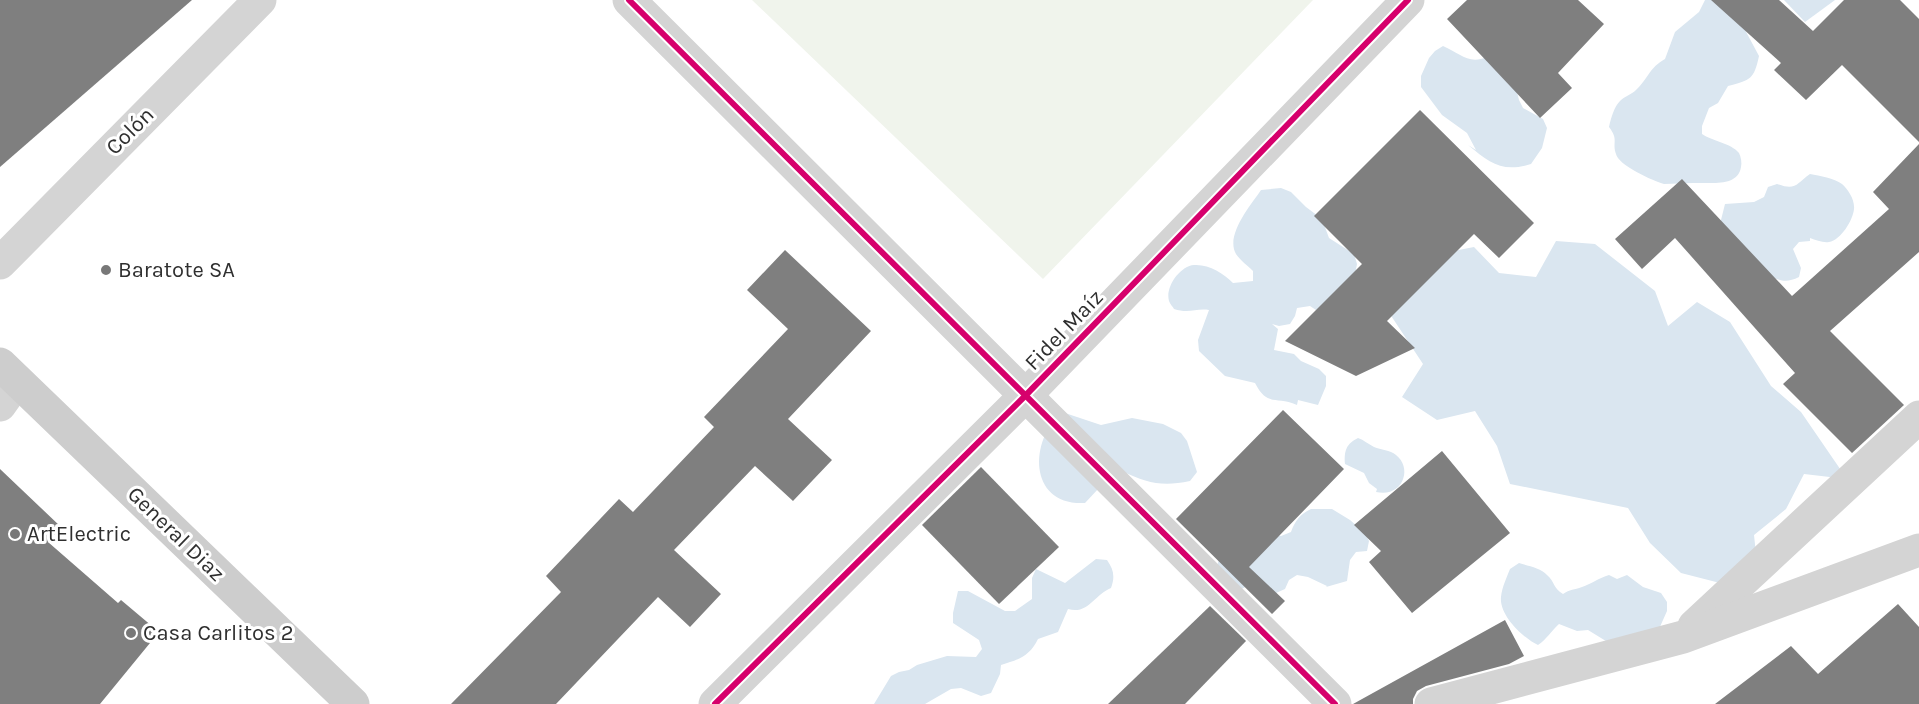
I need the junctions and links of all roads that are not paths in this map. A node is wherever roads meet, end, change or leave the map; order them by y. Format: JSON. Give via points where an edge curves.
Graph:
{"nodes":[{"id":1,"x":260,"y":0,"type":"edge"},
{"id":2,"x":628,"y":0,"type":"edge"},
{"id":3,"x":1408,"y":0,"type":"edge"},
{"id":4,"x":0,"y":262,"type":"edge"},
{"id":5,"x":6,"y":383,"type":"edge"},
{"id":6,"x":1026,"y":395,"type":"junction"},
{"id":7,"x":1919,"y":417,"type":"edge"},
{"id":8,"x":1919,"y":550,"type":"edge"},
{"id":9,"x":1683,"y":637,"type":"junction"},
{"id":10,"x":353,"y":704,"type":"edge"},
{"id":11,"x":715,"y":704,"type":"edge"},
{"id":12,"x":1335,"y":704,"type":"edge"},
{"id":13,"x":1431,"y":704,"type":"edge"}],
"edges":[{"from":1,"to":4,"type":"street","name":"Colón"},
{"from":2,"to":6,"type":"street"},
{"from":3,"to":6,"type":"street","name":"Fidel Maíz"},
{"from":5,"to":10,"type":"main road","name":"General Diaz"},
{"from":6,"to":11,"type":"street","name":"Fidel Maíz"},
{"from":6,"to":12,"type":"street"},
{"from":7,"to":9,"type":"street"},
{"from":8,"to":9,"type":"street"},
{"from":9,"to":13,"type":"street"}]}
